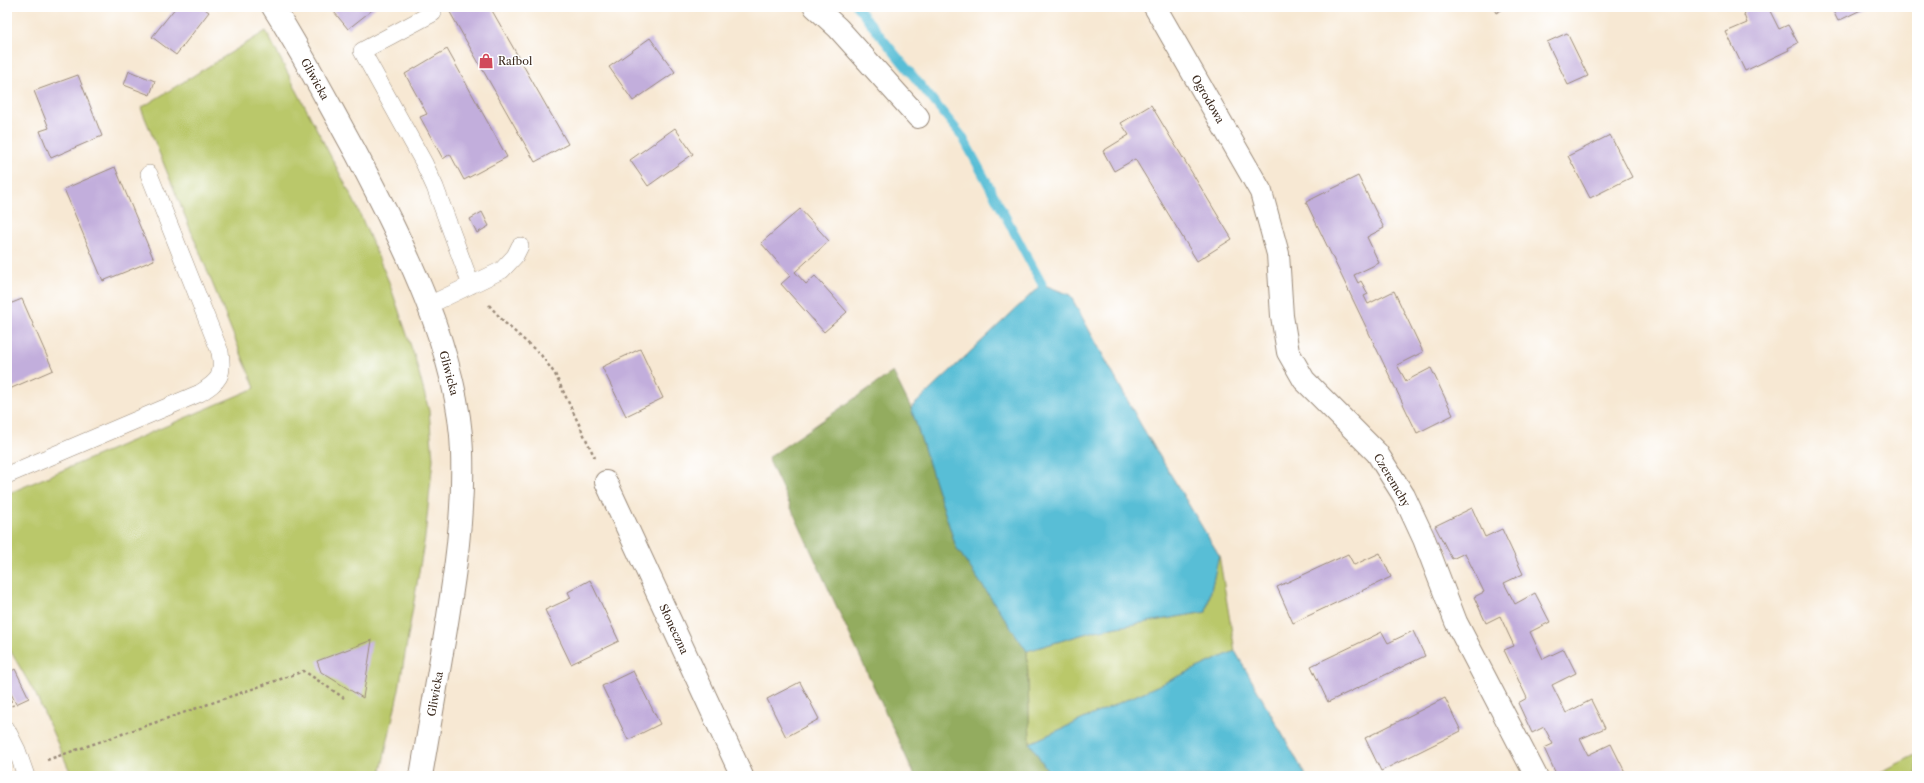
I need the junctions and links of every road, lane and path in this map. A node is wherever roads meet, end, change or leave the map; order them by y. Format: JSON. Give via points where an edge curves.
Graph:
{"nodes":[{"id":1,"x":272,"y":7,"type":"edge"},
{"id":2,"x":815,"y":7,"type":"edge"},
{"id":3,"x":1155,"y":7,"type":"edge"},
{"id":4,"x":433,"y":13,"type":"dead end"},
{"id":5,"x":918,"y":117,"type":"dead end"},
{"id":6,"x":149,"y":174,"type":"dead end"},
{"id":7,"x":1261,"y":192,"type":"joint"},
{"id":8,"x":520,"y":246,"type":"dead end"},
{"id":9,"x":471,"y":285,"type":"junction"},
{"id":10,"x":427,"y":306,"type":"junction"},
{"id":11,"x":505,"y":323,"type":"dead end"},
{"id":12,"x":7,"y":475,"type":"edge"},
{"id":13,"x":606,"y":482,"type":"joint"},
{"id":14,"x":344,"y":698,"type":"dead end"},
{"id":15,"x":7,"y":730,"type":"edge"},
{"id":16,"x":46,"y":760,"type":"dead end"},
{"id":17,"x":26,"y":776,"type":"edge"},
{"id":18,"x":421,"y":776,"type":"edge"},
{"id":19,"x":742,"y":776,"type":"edge"},
{"id":20,"x":1536,"y":776,"type":"edge"}],
"edges":[{"from":1,"to":10,"type":"street","name":"Gliwicka","via":[[312,73],[383,204]]},
{"from":2,"to":5,"type":"street","via":[[838,28]]},
{"from":3,"to":7,"type":"street","name":"Ogrodowa"},
{"from":4,"to":9,"type":"lane","via":[[362,52],[435,186]]},
{"from":6,"to":12,"type":"lane","via":[[220,352],[220,378],[200,393]]},
{"from":7,"to":20,"type":"street","name":"Czeremchy","via":[[1278,254],[1282,316],[1288,352],[1304,380],[1377,453],[1404,496],[1424,539],[1456,622]]},
{"from":8,"to":9,"type":"lane","via":[[505,267]]},
{"from":9,"to":10,"type":"lane"},
{"from":10,"to":18,"type":"street","name":"Gliwicka","via":[[450,375],[458,410],[463,490],[456,570]]},
{"from":11,"to":13,"type":"path","via":[[541,355],[556,374]]},
{"from":13,"to":19,"type":"street","name":"Słoneczna"},
{"from":14,"to":16,"type":"path","via":[[304,671]]},
{"from":15,"to":17,"type":"lane"}]}
